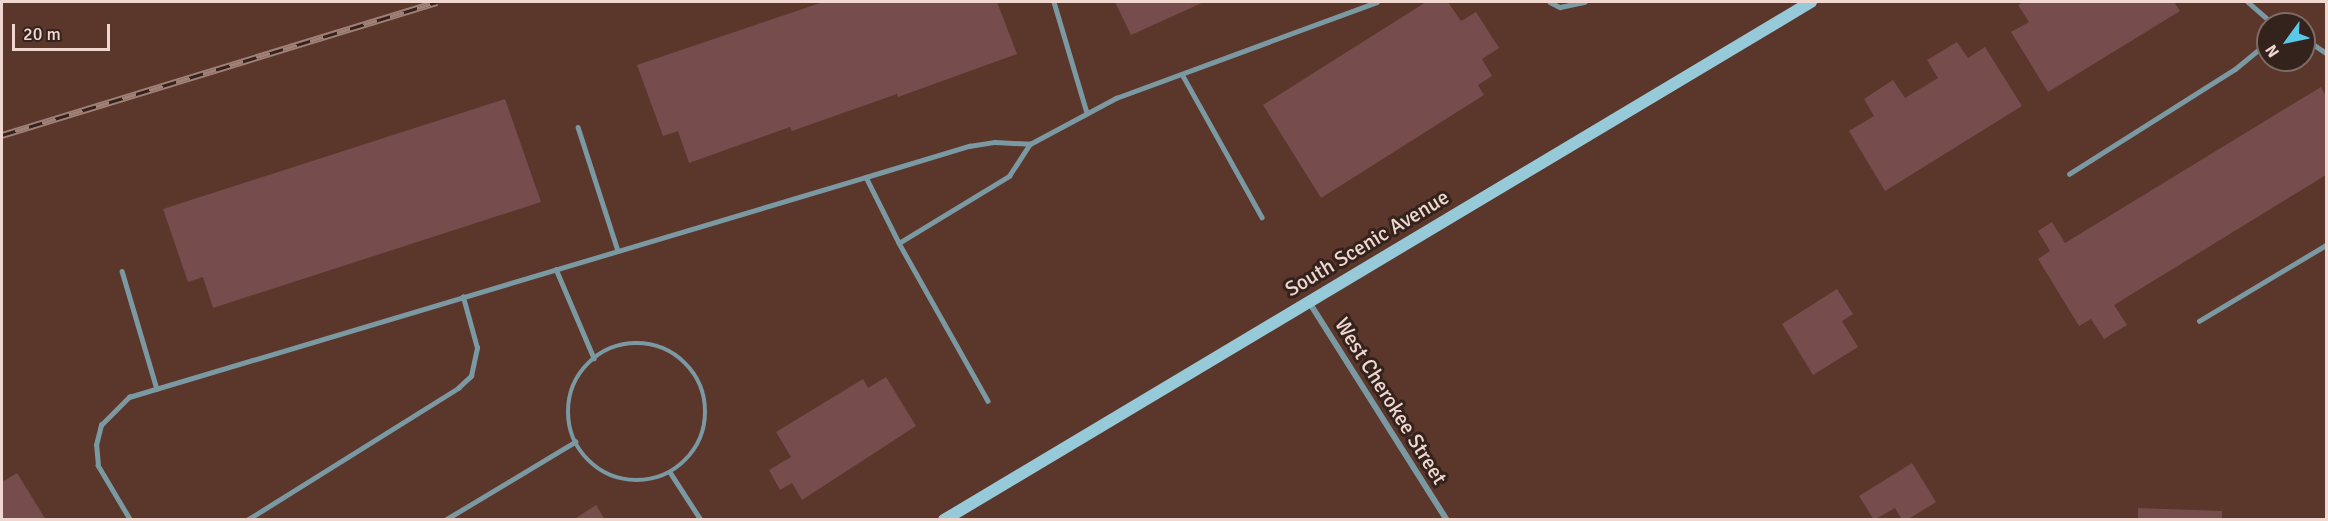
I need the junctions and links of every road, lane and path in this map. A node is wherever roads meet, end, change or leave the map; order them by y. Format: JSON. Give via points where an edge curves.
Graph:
{"nodes":[{"id":1,"x":1054,"y":2,"type":"edge"},
{"id":2,"x":1377,"y":2,"type":"edge"},
{"id":3,"x":1550,"y":2,"type":"edge"},
{"id":4,"x":1584,"y":2,"type":"edge"},
{"id":5,"x":1810,"y":2,"type":"edge"},
{"id":6,"x":2248,"y":2,"type":"edge"},
{"id":7,"x":2259,"y":12,"type":"edge"},
{"id":8,"x":2256,"y":52,"type":"edge"},
{"id":9,"x":1182,"y":74,"type":"junction"},
{"id":10,"x":1088,"y":113,"type":"junction"},
{"id":11,"x":578,"y":127,"type":"dead end"},
{"id":12,"x":1030,"y":144,"type":"junction"},
{"id":13,"x":2069,"y":174,"type":"dead end"},
{"id":14,"x":866,"y":177,"type":"junction"},
{"id":15,"x":1263,"y":217,"type":"dead end"},
{"id":16,"x":899,"y":243,"type":"junction"},
{"id":17,"x":2326,"y":244,"type":"edge"},
{"id":18,"x":618,"y":251,"type":"junction"},
{"id":19,"x":556,"y":269,"type":"junction"},
{"id":20,"x":122,"y":271,"type":"dead end"},
{"id":21,"x":464,"y":297,"type":"junction"},
{"id":22,"x":1308,"y":300,"type":"junction"},
{"id":23,"x":2199,"y":321,"type":"dead end"},
{"id":24,"x":594,"y":357,"type":"junction"},
{"id":25,"x":157,"y":389,"type":"junction"},
{"id":26,"x":988,"y":401,"type":"dead end"},
{"id":27,"x":575,"y":442,"type":"junction"},
{"id":28,"x":670,"y":472,"type":"junction"},
{"id":29,"x":130,"y":519,"type":"edge"},
{"id":30,"x":247,"y":519,"type":"edge"},
{"id":31,"x":445,"y":519,"type":"edge"},
{"id":32,"x":701,"y":519,"type":"edge"},
{"id":33,"x":944,"y":519,"type":"edge"},
{"id":34,"x":1447,"y":519,"type":"edge"}],
"edges":[{"from":1,"to":10,"type":"lane"},
{"from":2,"to":9,"type":"lane"},
{"from":3,"to":4,"type":"lane","via":[[1560,7]]},
{"from":5,"to":22,"type":"main road","name":"South Scenic Avenue"},
{"from":6,"to":7,"type":"lane"},
{"from":8,"to":13,"type":"lane"},
{"from":9,"to":10,"type":"lane"},
{"from":9,"to":15,"type":"lane"},
{"from":10,"to":12,"type":"lane"},
{"from":11,"to":18,"type":"lane"},
{"from":12,"to":14,"type":"lane","via":[[995,142],[969,147]]},
{"from":12,"to":16,"type":"lane","via":[[1009,176]]},
{"from":14,"to":16,"type":"lane"},
{"from":14,"to":18,"type":"lane"},
{"from":16,"to":26,"type":"lane"},
{"from":17,"to":23,"type":"lane"},
{"from":18,"to":19,"type":"lane"},
{"from":19,"to":21,"type":"lane"},
{"from":19,"to":24,"type":"lane"},
{"from":20,"to":25,"type":"lane"},
{"from":21,"to":25,"type":"lane"},
{"from":21,"to":30,"type":"lane","via":[[477,348],[471,376],[458,388]]},
{"from":22,"to":33,"type":"main road","name":"South Scenic Avenue"},
{"from":22,"to":34,"type":"street","name":"West Cherokee Street"},
{"from":24,"to":27,"type":"lane","via":[[578,375],[569,396],[568,420]]},
{"from":24,"to":28,"type":"lane","via":[[613,346],[647,344],[679,356],[694,373],[704,394],[705,417],[700,439],[688,458]]},
{"from":25,"to":29,"type":"lane","via":[[129,397],[115,408],[101,425],[96,445],[98,466]]},
{"from":27,"to":28,"type":"lane","via":[[588,460],[606,474],[627,480],[650,479]]},
{"from":27,"to":31,"type":"lane"},
{"from":28,"to":32,"type":"lane"}]}
